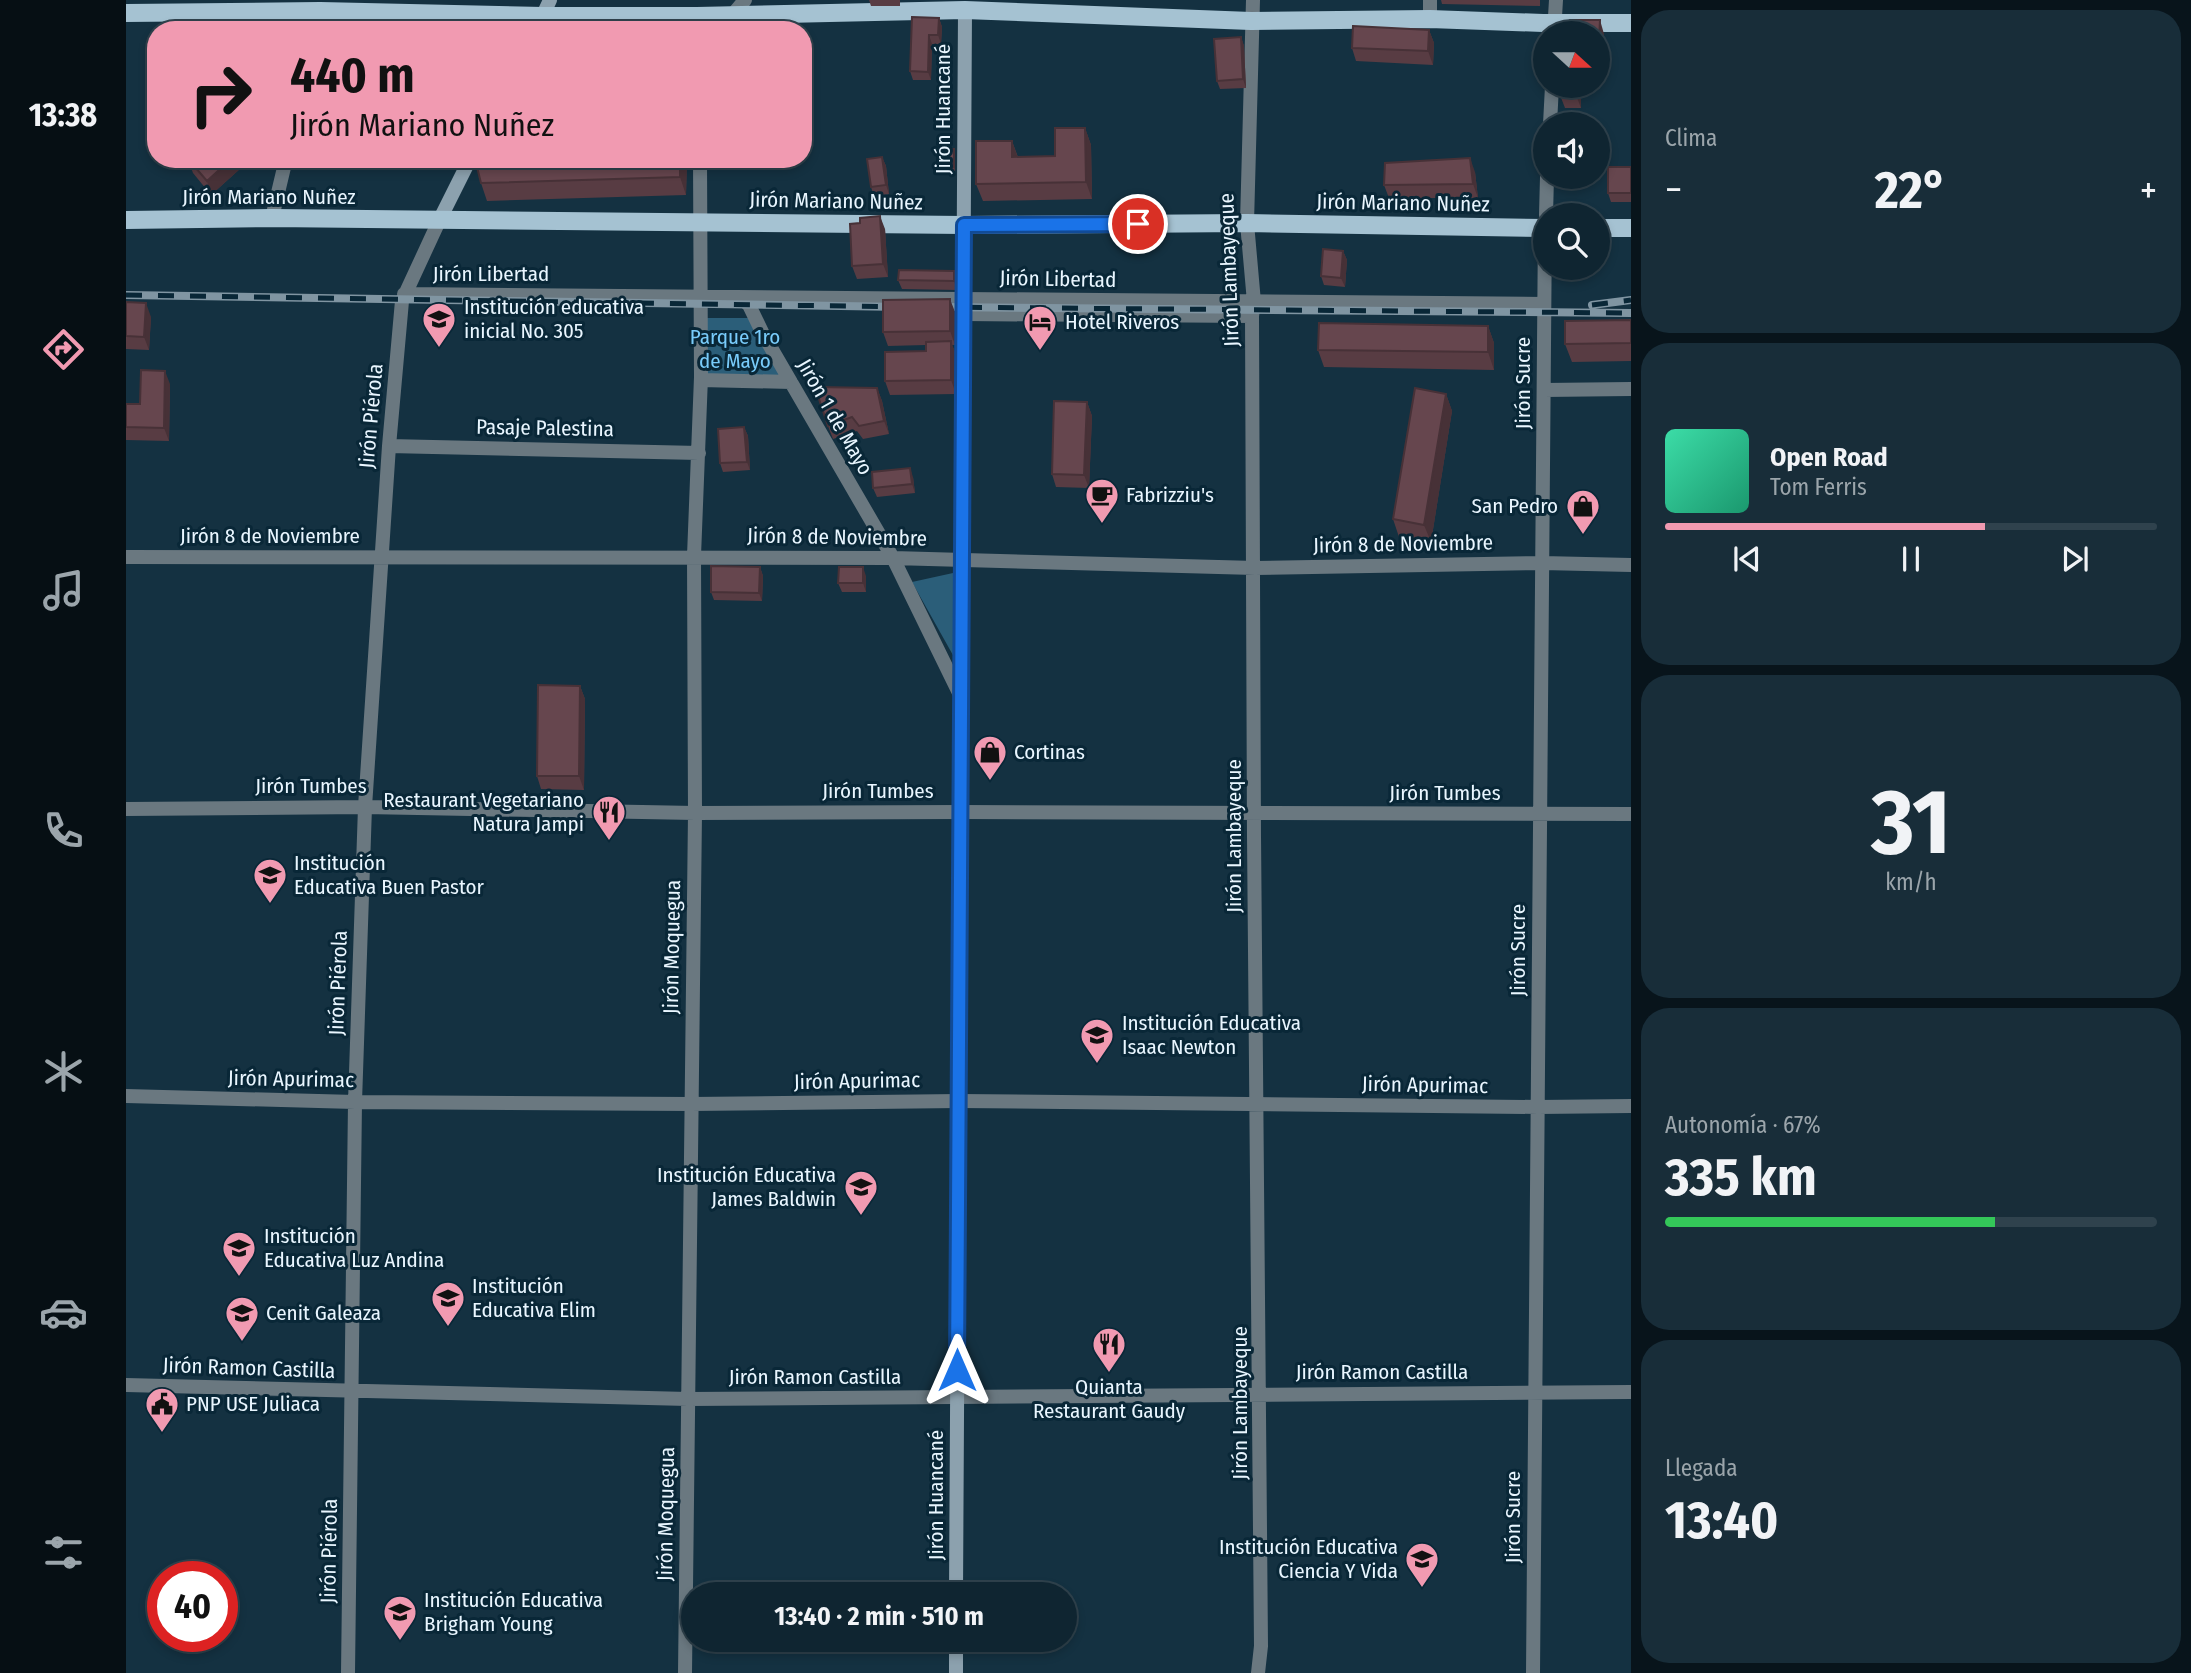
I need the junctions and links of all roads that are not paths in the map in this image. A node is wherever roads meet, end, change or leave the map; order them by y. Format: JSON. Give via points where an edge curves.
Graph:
{"nodes":[{"id":1,"x":1253,"y":0,"type":"edge"},
{"id":2,"x":1430,"y":0,"type":"edge"},
{"id":3,"x":1556,"y":0,"type":"edge"},
{"id":4,"x":228,"y":5,"type":"edge"},
{"id":5,"x":321,"y":5,"type":"edge"},
{"id":6,"x":967,"y":5,"type":"edge"},
{"id":7,"x":739,"y":7,"type":"edge"},
{"id":8,"x":126,"y":13,"type":"edge"},
{"id":9,"x":543,"y":15,"type":"edge"},
{"id":10,"x":1430,"y":19,"type":"junction"},
{"id":11,"x":659,"y":21,"type":"edge"},
{"id":12,"x":703,"y":21,"type":"edge"},
{"id":13,"x":1251,"y":21,"type":"junction"},
{"id":14,"x":1554,"y":21,"type":"edge"},
{"id":15,"x":1631,"y":23,"type":"edge"},
{"id":16,"x":1610,"y":24,"type":"edge"},
{"id":17,"x":1533,"y":26,"type":"edge"},
{"id":18,"x":284,"y":168,"type":"edge"},
{"id":19,"x":466,"y":168,"type":"edge"},
{"id":20,"x":700,"y":168,"type":"edge"},
{"id":21,"x":272,"y":218,"type":"junction"},
{"id":22,"x":126,"y":220,"type":"edge"},
{"id":23,"x":439,"y":221,"type":"junction"},
{"id":24,"x":701,"y":222,"type":"junction"},
{"id":25,"x":1247,"y":223,"type":"junction"},
{"id":26,"x":964,"y":225,"type":"junction"},
{"id":27,"x":1533,"y":227,"type":"edge"},
{"id":28,"x":1610,"y":228,"type":"edge"},
{"id":29,"x":1631,"y":228,"type":"edge"},
{"id":30,"x":1544,"y":280,"type":"edge"},
{"id":31,"x":404,"y":295,"type":"junction"},
{"id":32,"x":701,"y":296,"type":"junction"},
{"id":33,"x":741,"y":298,"type":"junction"},
{"id":34,"x":1544,"y":304,"type":"junction"},
{"id":35,"x":963,"y":306,"type":"junction"},
{"id":36,"x":1253,"y":309,"type":"junction"},
{"id":37,"x":701,"y":380,"type":"junction"},
{"id":38,"x":791,"y":382,"type":"junction"},
{"id":39,"x":1631,"y":389,"type":"edge"},
{"id":40,"x":1544,"y":390,"type":"junction"},
{"id":41,"x":389,"y":446,"type":"junction"},
{"id":42,"x":699,"y":453,"type":"junction"},
{"id":43,"x":694,"y":556,"type":"junction"},
{"id":44,"x":126,"y":557,"type":"edge"},
{"id":45,"x":381,"y":557,"type":"junction"},
{"id":46,"x":893,"y":558,"type":"junction"},
{"id":47,"x":962,"y":561,"type":"junction"},
{"id":48,"x":1542,"y":563,"type":"junction"},
{"id":49,"x":1631,"y":565,"type":"edge"},
{"id":50,"x":1255,"y":568,"type":"junction"},
{"id":51,"x":961,"y":697,"type":"junction"},
{"id":52,"x":365,"y":807,"type":"junction"},
{"id":53,"x":126,"y":808,"type":"edge"},
{"id":54,"x":961,"y":812,"type":"junction"},
{"id":55,"x":695,"y":813,"type":"junction"},
{"id":56,"x":1254,"y":814,"type":"junction"},
{"id":57,"x":1540,"y":814,"type":"junction"},
{"id":58,"x":1631,"y":814,"type":"edge"},
{"id":59,"x":126,"y":1096,"type":"edge"},
{"id":60,"x":959,"y":1101,"type":"junction"},
{"id":61,"x":355,"y":1102,"type":"junction"},
{"id":62,"x":691,"y":1104,"type":"junction"},
{"id":63,"x":1256,"y":1104,"type":"junction"},
{"id":64,"x":1631,"y":1106,"type":"edge"},
{"id":65,"x":1538,"y":1107,"type":"junction"},
{"id":66,"x":126,"y":1385,"type":"edge"},
{"id":67,"x":351,"y":1391,"type":"junction"},
{"id":68,"x":1535,"y":1392,"type":"junction"},
{"id":69,"x":1631,"y":1392,"type":"edge"},
{"id":70,"x":1261,"y":1394,"type":"junction"},
{"id":71,"x":957,"y":1396,"type":"junction"},
{"id":72,"x":688,"y":1399,"type":"junction"},
{"id":73,"x":956,"y":1582,"type":"edge"},
{"id":74,"x":956,"y":1652,"type":"edge"},
{"id":75,"x":348,"y":1673,"type":"edge"},
{"id":76,"x":685,"y":1673,"type":"edge"},
{"id":77,"x":956,"y":1673,"type":"edge"},
{"id":78,"x":1258,"y":1673,"type":"edge"},
{"id":79,"x":1533,"y":1673,"type":"edge"}],
"edges":[{"from":1,"to":13,"type":"street","name":"Jirón Lambayeque"},
{"from":2,"to":10,"type":"street"},
{"from":3,"to":14,"type":"street"},
{"from":4,"to":5,"type":"main road"},
{"from":4,"to":8,"type":"main road"},
{"from":5,"to":9,"type":"main road"},
{"from":6,"to":7,"type":"main road"},
{"from":6,"to":13,"type":"main road"},
{"from":6,"to":26,"type":"street","name":"Jirón Huancané"},
{"from":7,"to":12,"type":"main road"},
{"from":9,"to":11,"type":"main road"},
{"from":10,"to":13,"type":"main road"},
{"from":10,"to":17,"type":"main road"},
{"from":13,"to":25,"type":"street","name":"Jirón Lambayeque"},
{"from":15,"to":16,"type":"main road"},
{"from":18,"to":21,"type":"street"},
{"from":19,"to":23,"type":"street"},
{"from":20,"to":24,"type":"street","name":"Jirón Moquegua"},
{"from":21,"to":22,"type":"main road","name":"Jirón Mariano Nuñez"},
{"from":21,"to":23,"type":"main road","name":"Jirón Mariano Nuñez"},
{"from":23,"to":24,"type":"main road","name":"Jirón Mariano Nuñez"},
{"from":23,"to":31,"type":"street","name":"Jirón Piérola"},
{"from":24,"to":26,"type":"main road","name":"Jirón Mariano Nuñez"},
{"from":24,"to":32,"type":"street","name":"Jirón Moquegua"},
{"from":25,"to":26,"type":"main road","name":"Jirón Mariano Nuñez"},
{"from":25,"to":27,"type":"main road","name":"Jirón Mariano Nuñez"},
{"from":25,"to":36,"type":"street","name":"Jirón Lambayeque"},
{"from":26,"to":35,"type":"street","name":"Jirón Huancané"},
{"from":28,"to":29,"type":"main road"},
{"from":30,"to":34,"type":"street","name":"Jirón Sucre"},
{"from":31,"to":32,"type":"street","name":"Jirón Libertad"},
{"from":31,"to":41,"type":"street","name":"Jirón Piérola"},
{"from":32,"to":33,"type":"street","name":"Jirón Libertad"},
{"from":32,"to":37,"type":"street","name":"Jirón Moquegua"},
{"from":33,"to":35,"type":"street","name":"Jirón Libertad"},
{"from":33,"to":38,"type":"street","name":"Jirón 1 de Mayo"},
{"from":34,"to":36,"type":"street"},
{"from":34,"to":40,"type":"street","name":"Jirón Sucre"},
{"from":35,"to":36,"type":"street","name":"Jirón Libertad"},
{"from":35,"to":47,"type":"street","name":"Jirón Huancané"},
{"from":36,"to":50,"type":"street","name":"Jirón Lambayeque"},
{"from":37,"to":38,"type":"street"},
{"from":37,"to":42,"type":"street","name":"Jirón Moquegua"},
{"from":38,"to":46,"type":"street","name":"Jirón 1 de Mayo"},
{"from":39,"to":40,"type":"street"},
{"from":40,"to":48,"type":"street","name":"Jirón Sucre"},
{"from":41,"to":42,"type":"street","name":"Pasaje Palestina"},
{"from":41,"to":45,"type":"street","name":"Jirón Piérola"},
{"from":42,"to":43,"type":"street","name":"Jirón Moquegua"},
{"from":43,"to":45,"type":"street","name":"Jirón 8 de Noviembre"},
{"from":43,"to":46,"type":"street","name":"Jirón 8 de Noviembre"},
{"from":43,"to":55,"type":"street","name":"Jirón Moquegua"},
{"from":44,"to":45,"type":"street","name":"Jirón 8 de Noviembre"},
{"from":45,"to":52,"type":"street","name":"Jirón Piérola"},
{"from":46,"to":47,"type":"street","name":"Jirón 8 de Noviembre"},
{"from":46,"to":51,"type":"street","name":"Jirón 1 de Mayo"},
{"from":47,"to":50,"type":"street","name":"Jirón 8 de Noviembre"},
{"from":47,"to":51,"type":"street","name":"Jirón Huancané"},
{"from":48,"to":49,"type":"street","name":"Jirón 8 de Noviembre"},
{"from":48,"to":50,"type":"street","name":"Jirón 8 de Noviembre"},
{"from":48,"to":57,"type":"street","name":"Jirón Sucre"},
{"from":50,"to":56,"type":"street","name":"Jirón Lambayeque"},
{"from":51,"to":54,"type":"street","name":"Jirón Huancané"},
{"from":52,"to":53,"type":"street","name":"Jirón Tumbes"},
{"from":52,"to":55,"type":"street","name":"Jirón Tumbes"},
{"from":52,"to":61,"type":"street","name":"Jirón Piérola"},
{"from":54,"to":55,"type":"street","name":"Jirón Tumbes"},
{"from":54,"to":56,"type":"street","name":"Jirón Tumbes"},
{"from":54,"to":60,"type":"street","name":"Jirón Huancané"},
{"from":55,"to":62,"type":"street","name":"Jirón Moquegua"},
{"from":56,"to":57,"type":"street","name":"Jirón Tumbes"},
{"from":56,"to":63,"type":"street","name":"Jirón Lambayeque"},
{"from":57,"to":58,"type":"street","name":"Jirón Tumbes"},
{"from":57,"to":65,"type":"street","name":"Jirón Sucre"},
{"from":59,"to":61,"type":"street","name":"Jirón Apurimac"},
{"from":60,"to":62,"type":"street","name":"Jirón Apurimac"},
{"from":60,"to":63,"type":"street","name":"Jirón Apurimac"},
{"from":60,"to":71,"type":"street","name":"Jirón Huancané"},
{"from":61,"to":62,"type":"street","name":"Jirón Apurimac"},
{"from":61,"to":67,"type":"street","name":"Jirón Piérola"},
{"from":62,"to":72,"type":"street","name":"Jirón Moquegua"},
{"from":63,"to":65,"type":"street","name":"Jirón Apurimac"},
{"from":63,"to":70,"type":"street","name":"Jirón Lambayeque"},
{"from":64,"to":65,"type":"street","name":"Jirón Apurimac"},
{"from":65,"to":68,"type":"street","name":"Jirón Sucre"},
{"from":66,"to":67,"type":"street","name":"Jirón Ramon Castilla"},
{"from":67,"to":72,"type":"street","name":"Jirón Ramon Castilla"},
{"from":67,"to":75,"type":"street","name":"Jirón Piérola"},
{"from":68,"to":69,"type":"street","name":"Jirón Ramon Castilla"},
{"from":68,"to":70,"type":"street","name":"Jirón Ramon Castilla"},
{"from":68,"to":79,"type":"street","name":"Jirón Sucre"},
{"from":70,"to":71,"type":"street","name":"Jirón Ramon Castilla"},
{"from":70,"to":78,"type":"street","name":"Jirón Lambayeque"},
{"from":71,"to":72,"type":"street","name":"Jirón Ramon Castilla"},
{"from":71,"to":73,"type":"street","name":"Jirón Huancané"},
{"from":72,"to":76,"type":"street","name":"Jirón Moquegua"},
{"from":74,"to":77,"type":"street"}]}
